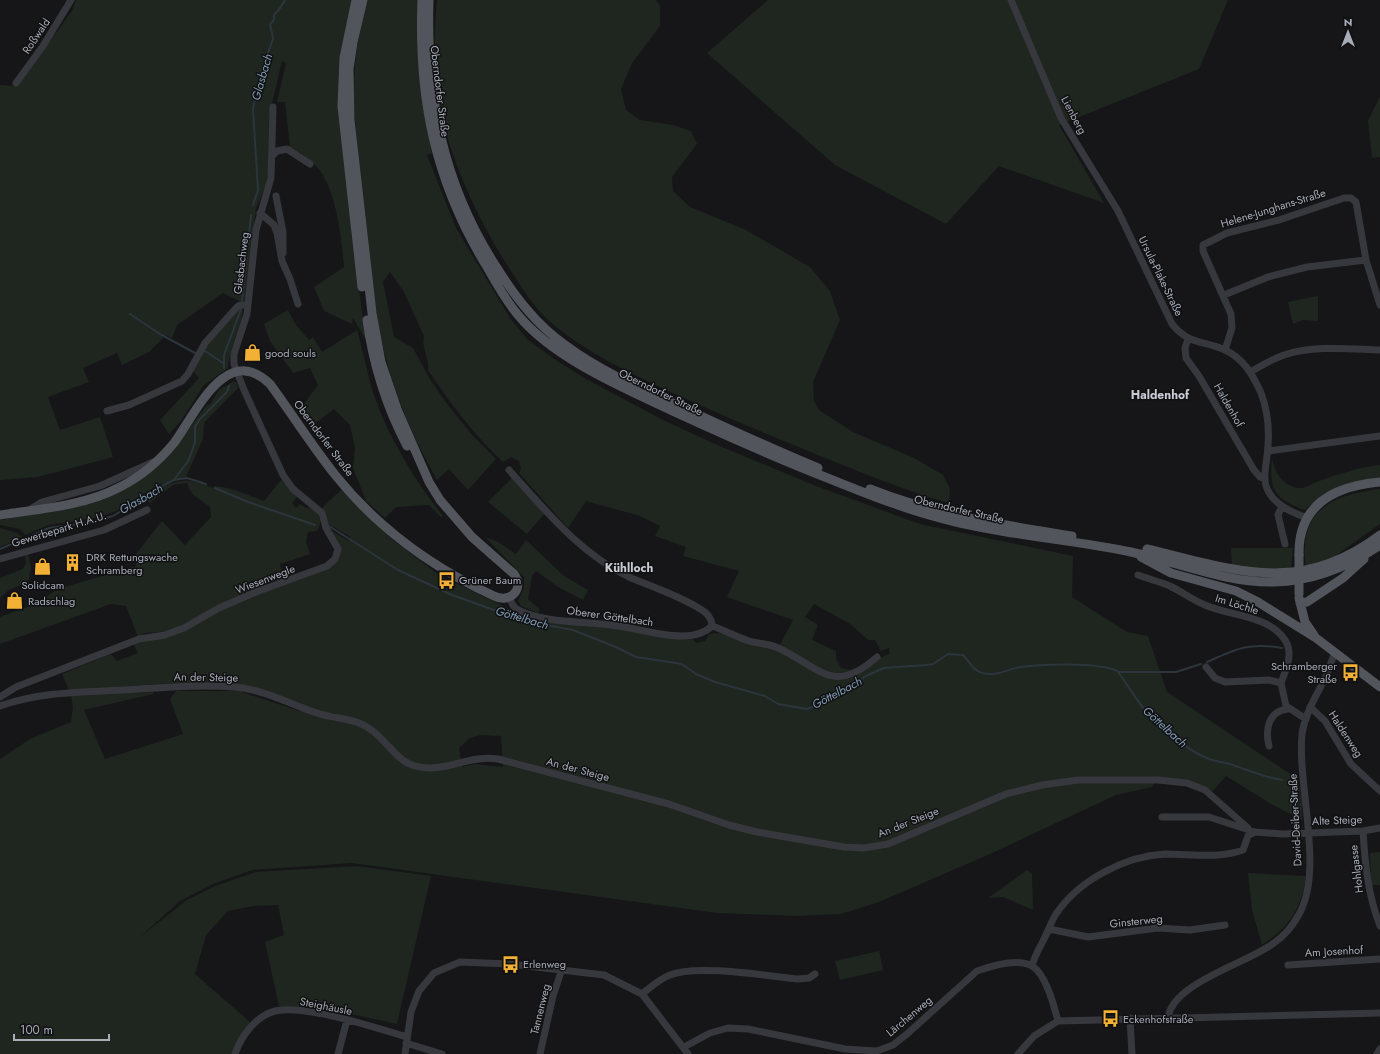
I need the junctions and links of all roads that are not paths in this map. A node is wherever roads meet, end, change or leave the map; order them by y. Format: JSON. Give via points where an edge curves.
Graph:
{"nodes":[{"id":1,"x":71,"y":0,"type":"edge"},
{"id":2,"x":356,"y":0,"type":"edge"},
{"id":3,"x":363,"y":0,"type":"edge"},
{"id":4,"x":422,"y":0,"type":"edge"},
{"id":5,"x":429,"y":0,"type":"edge"},
{"id":6,"x":1010,"y":0,"type":"edge"},
{"id":7,"x":16,"y":83,"type":"dead end"},
{"id":8,"x":273,"y":107,"type":"dead end"},
{"id":9,"x":273,"y":155,"type":"junction"},
{"id":10,"x":310,"y":164,"type":"dead end"},
{"id":11,"x":276,"y":196,"type":"dead end"},
{"id":12,"x":260,"y":213,"type":"junction"},
{"id":13,"x":1128,"y":234,"type":"joint"},
{"id":14,"x":280,"y":254,"type":"junction"},
{"id":15,"x":1366,"y":260,"type":"junction"},
{"id":16,"x":1224,"y":296,"type":"junction"},
{"id":17,"x":298,"y":304,"type":"dead end"},
{"id":18,"x":247,"y":305,"type":"junction"},
{"id":19,"x":1380,"y":305,"type":"edge"},
{"id":20,"x":1188,"y":339,"type":"junction"},
{"id":21,"x":1225,"y":350,"type":"junction"},
{"id":22,"x":1380,"y":350,"type":"edge"},
{"id":23,"x":1250,"y":372,"type":"junction"},
{"id":24,"x":237,"y":373,"type":"junction"},
{"id":25,"x":107,"y":411,"type":"dead end"},
{"id":26,"x":1380,"y":436,"type":"edge"},
{"id":27,"x":1268,"y":451,"type":"junction"},
{"id":28,"x":421,"y":467,"type":"junction"},
{"id":29,"x":509,"y":470,"type":"dead end"},
{"id":30,"x":1264,"y":479,"type":"junction"},
{"id":31,"x":1380,"y":482,"type":"edge"},
{"id":32,"x":1282,"y":506,"type":"junction"},
{"id":33,"x":146,"y":510,"type":"dead end"},
{"id":34,"x":0,"y":515,"type":"edge"},
{"id":35,"x":1307,"y":518,"type":"junction"},
{"id":36,"x":1380,"y":535,"type":"edge"},
{"id":37,"x":1285,"y":544,"type":"dead end"},
{"id":38,"x":1380,"y":545,"type":"edge"},
{"id":39,"x":1132,"y":549,"type":"junction"},
{"id":40,"x":1370,"y":552,"type":"junction"},
{"id":41,"x":0,"y":559,"type":"edge"},
{"id":42,"x":1138,"y":575,"type":"dead end"},
{"id":43,"x":510,"y":598,"type":"junction"},
{"id":44,"x":1299,"y":599,"type":"junction"},
{"id":45,"x":712,"y":626,"type":"junction"},
{"id":46,"x":1316,"y":638,"type":"junction"},
{"id":47,"x":1335,"y":653,"type":"junction"},
{"id":48,"x":877,"y":657,"type":"dead end"},
{"id":49,"x":1206,"y":667,"type":"dead end"},
{"id":50,"x":1281,"y":683,"type":"junction"},
{"id":51,"x":1380,"y":687,"type":"edge"},
{"id":52,"x":0,"y":697,"type":"edge"},
{"id":53,"x":0,"y":706,"type":"edge"},
{"id":54,"x":1310,"y":707,"type":"junction"},
{"id":55,"x":1288,"y":709,"type":"junction"},
{"id":56,"x":1306,"y":720,"type":"junction"},
{"id":57,"x":1270,"y":746,"type":"dead end"},
{"id":58,"x":1380,"y":791,"type":"edge"},
{"id":59,"x":1162,"y":817,"type":"dead end"},
{"id":60,"x":1380,"y":828,"type":"edge"},
{"id":61,"x":1252,"y":830,"type":"junction"},
{"id":62,"x":1362,"y":831,"type":"junction"},
{"id":63,"x":1308,"y":832,"type":"junction"},
{"id":64,"x":1225,"y":925,"type":"dead end"},
{"id":65,"x":1380,"y":926,"type":"edge"},
{"id":66,"x":1049,"y":929,"type":"junction"},
{"id":67,"x":1380,"y":959,"type":"edge"},
{"id":68,"x":1288,"y":964,"type":"dead end"},
{"id":69,"x":1032,"y":966,"type":"junction"},
{"id":70,"x":562,"y":969,"type":"junction"},
{"id":71,"x":815,"y":974,"type":"dead end"},
{"id":72,"x":642,"y":994,"type":"junction"},
{"id":73,"x":1380,"y":1013,"type":"edge"},
{"id":74,"x":1168,"y":1017,"type":"junction"},
{"id":75,"x":1130,"y":1018,"type":"junction"},
{"id":76,"x":347,"y":1020,"type":"junction"},
{"id":77,"x":1058,"y":1021,"type":"junction"},
{"id":78,"x":407,"y":1040,"type":"junction"},
{"id":79,"x":1380,"y":1049,"type":"edge"},
{"id":80,"x":686,"y":1051,"type":"edge"},
{"id":81,"x":235,"y":1054,"type":"edge"},
{"id":82,"x":338,"y":1054,"type":"edge"},
{"id":83,"x":405,"y":1054,"type":"edge"},
{"id":84,"x":442,"y":1054,"type":"edge"},
{"id":85,"x":540,"y":1054,"type":"edge"},
{"id":86,"x":1018,"y":1054,"type":"edge"},
{"id":87,"x":1132,"y":1054,"type":"edge"},
{"id":88,"x":1377,"y":1054,"type":"edge"}],
"edges":[{"from":1,"to":7,"type":"street","name":"Roßwald","via":[[43,46]]},
{"from":2,"to":28,"type":"main road","via":[[344,58],[342,106],[370,343],[385,395],[404,440]]},
{"from":3,"to":28,"type":"main road","via":[[353,42],[348,88],[372,313],[391,393]]},
{"from":4,"to":39,"type":"main road","name":"Oberndorfer Straße","via":[[421,57],[428,113],[451,200],[497,284],[518,315],[537,334],[593,372],[634,393],[775,458],[876,498],[959,523],[1028,536]]},
{"from":5,"to":39,"type":"main road","name":"Oberndorfer Straße","via":[[428,42],[434,104],[440,138],[457,194],[486,252],[520,303],[566,346],[597,366],[723,427],[879,493],[964,517]]},
{"from":6,"to":13,"type":"street","name":"Lienberg","via":[[1061,118],[1118,211]]},
{"from":8,"to":9,"type":"street","name":"Glasbachweg"},
{"from":9,"to":10,"type":"street","via":[[286,149]]},
{"from":9,"to":12,"type":"street","name":"Glasbachweg","via":[[271,178]]},
{"from":11,"to":14,"type":"street","via":[[283,232],[284,251]]},
{"from":12,"to":14,"type":"street","via":[[274,225]]},
{"from":12,"to":18,"type":"street","name":"Glasbachweg"},
{"from":13,"to":20,"type":"street","name":"Ursula-Plake-Straße","via":[[1172,324]]},
{"from":14,"to":17,"type":"street"},
{"from":15,"to":16,"type":"street","via":[[1307,267],[1268,277]]},
{"from":15,"to":16,"type":"street","name":"Helene-Junghans-Straße","via":[[1356,202],[1351,198],[1344,198],[1279,220],[1227,233],[1205,243],[1203,251]]},
{"from":15,"to":19,"type":"street","name":"Helene-Junghans-Straße"},
{"from":16,"to":21,"type":"street","name":"Helene-Junghans-Straße","via":[[1233,321]]},
{"from":18,"to":24,"type":"street","name":"Glasbachweg","via":[[245,324],[234,354]]},
{"from":18,"to":25,"type":"street","via":[[237,307],[205,343],[182,381],[158,393]]},
{"from":20,"to":21,"type":"street","name":"Ursula-Plake-Straße"},
{"from":20,"to":30,"type":"street","name":"Haldenhof","via":[[1185,348],[1186,358],[1254,470]]},
{"from":21,"to":23,"type":"street","name":"Ursula-Plake-Straße","via":[[1240,360]]},
{"from":22,"to":23,"type":"street","via":[[1304,350],[1284,355]]},
{"from":23,"to":27,"type":"street","name":"Ursula-Plake-Straße","via":[[1266,406]]},
{"from":24,"to":34,"type":"main road","via":[[212,386],[174,442],[156,461],[122,486],[86,500]]},
{"from":24,"to":43,"type":"main road","name":"Oberndorfer Straße","via":[[253,373],[270,384],[336,476],[396,536],[466,582],[495,597]]},
{"from":24,"to":52,"type":"street","name":"Wiesenwegle","via":[[283,476],[293,489],[322,513],[326,528],[338,549],[335,559],[317,571],[219,608],[184,628],[139,639],[16,687]]},
{"from":26,"to":27,"type":"street"},
{"from":27,"to":30,"type":"street","name":"Ursula-Plake-Straße"},
{"from":28,"to":43,"type":"main road","via":[[440,500],[472,537],[514,574],[518,581],[518,589]]},
{"from":29,"to":45,"type":"street","via":[[569,536],[598,558],[627,575],[704,612],[712,621]]},
{"from":30,"to":32,"type":"street","via":[[1270,494]]},
{"from":31,"to":35,"type":"main road","via":[[1359,484],[1334,492],[1312,510]]},
{"from":32,"to":35,"type":"street"},
{"from":32,"to":37,"type":"street","via":[[1278,515]]},
{"from":33,"to":41,"type":"street","name":"Gewerbepark H.A.U.","via":[[104,530]]},
{"from":35,"to":44,"type":"main road","bridge":true,"via":[[1301,534]]},
{"from":36,"to":39,"type":"main road","via":[[1332,563],[1285,574],[1238,571]]},
{"from":38,"to":40,"type":"main road"},
{"from":39,"to":40,"type":"main road","via":[[1236,578],[1272,582],[1318,576],[1354,562]]},
{"from":39,"to":46,"type":"main road","via":[[1170,573],[1246,596]]},
{"from":40,"to":44,"type":"main road","via":[[1350,572],[1307,602]]},
{"from":42,"to":50,"type":"street","name":"Im Löchle","via":[[1171,587],[1211,608],[1262,623],[1274,630],[1284,639],[1289,654],[1289,662]]},
{"from":43,"to":45,"type":"street","name":"Oberer Göttelbach","via":[[518,610],[533,614],[667,635],[697,634]]},
{"from":44,"to":46,"type":"main road","via":[[1305,622]]},
{"from":45,"to":48,"type":"street","via":[[747,640],[775,646],[812,668],[830,675],[845,677],[854,674]]},
{"from":46,"to":47,"type":"main road"},
{"from":47,"to":51,"type":"main road"},
{"from":47,"to":54,"type":"street","name":"David-Deiber-Straße"},
{"from":49,"to":50,"type":"street","via":[[1215,678],[1225,682],[1269,680]]},
{"from":50,"to":55,"type":"street","via":[[1284,702]]},
{"from":53,"to":61,"type":"street","name":"An der Steige","via":[[52,694],[173,687],[234,687],[252,690],[322,715],[358,723],[374,731],[406,763],[416,767],[440,768],[469,760],[490,758],[669,804],[729,825],[844,847],[864,848],[888,844],[1006,794],[1078,780],[1158,780],[1187,783],[1205,790]]},
{"from":54,"to":56,"type":"street","name":"David-Deiber-Straße"},
{"from":54,"to":58,"type":"street","name":"Haldenweg","via":[[1325,721],[1351,764]]},
{"from":55,"to":56,"type":"street"},
{"from":55,"to":57,"type":"street","via":[[1270,721],[1267,729]]},
{"from":56,"to":63,"type":"street","name":"David-Deiber-Straße","via":[[1302,752]]},
{"from":59,"to":61,"type":"street","name":"Alte Steige","via":[[1209,817]]},
{"from":60,"to":62,"type":"street","name":"Alte Steige"},
{"from":61,"to":63,"type":"street","name":"Alte Steige","via":[[1282,834]]},
{"from":61,"to":66,"type":"street","via":[[1243,850],[1229,855],[1154,855],[1110,868],[1067,902],[1056,914]]},
{"from":62,"to":63,"type":"street","name":"Alte Steige"},
{"from":62,"to":65,"type":"street","name":"Hohlgasse","via":[[1368,888]]},
{"from":63,"to":74,"type":"street","name":"David-Deiber-Straße","via":[[1310,855],[1307,895],[1299,916],[1287,933],[1260,952],[1194,986],[1178,998],[1169,1010]]},
{"from":64,"to":66,"type":"street","name":"Ginsterweg","via":[[1190,930],[1158,928],[1088,937]]},
{"from":66,"to":69,"type":"street"},
{"from":67,"to":68,"type":"street","name":"Am Josenhof"},
{"from":69,"to":77,"type":"street","via":[[1043,978]]},
{"from":69,"to":80,"type":"street","name":"Lärchenweg","via":[[1019,963],[1003,964],[977,971],[907,1034],[893,1045],[877,1051],[845,1049],[748,1029],[728,1028],[710,1033]]},
{"from":70,"to":72,"type":"street","via":[[604,975]]},
{"from":70,"to":78,"type":"street","via":[[460,962],[434,973],[418,991],[411,1012]]},
{"from":70,"to":85,"type":"street","name":"Tannenweg"},
{"from":71,"to":72,"type":"street","via":[[809,978],[798,979],[708,971],[670,974]]},
{"from":72,"to":80,"type":"street"},
{"from":73,"to":74,"type":"street"},
{"from":74,"to":75,"type":"street"},
{"from":75,"to":77,"type":"street"},
{"from":75,"to":87,"type":"street"},
{"from":76,"to":78,"type":"street","name":"Steighäusle"},
{"from":76,"to":81,"type":"street","name":"Steighäusle","via":[[313,1012],[276,1011],[266,1014],[250,1027]]},
{"from":76,"to":82,"type":"street"},
{"from":77,"to":86,"type":"street","via":[[1034,1036]]},
{"from":78,"to":83,"type":"street"},
{"from":78,"to":84,"type":"street","name":"Steighäusle"},
{"from":79,"to":88,"type":"street"}]}
